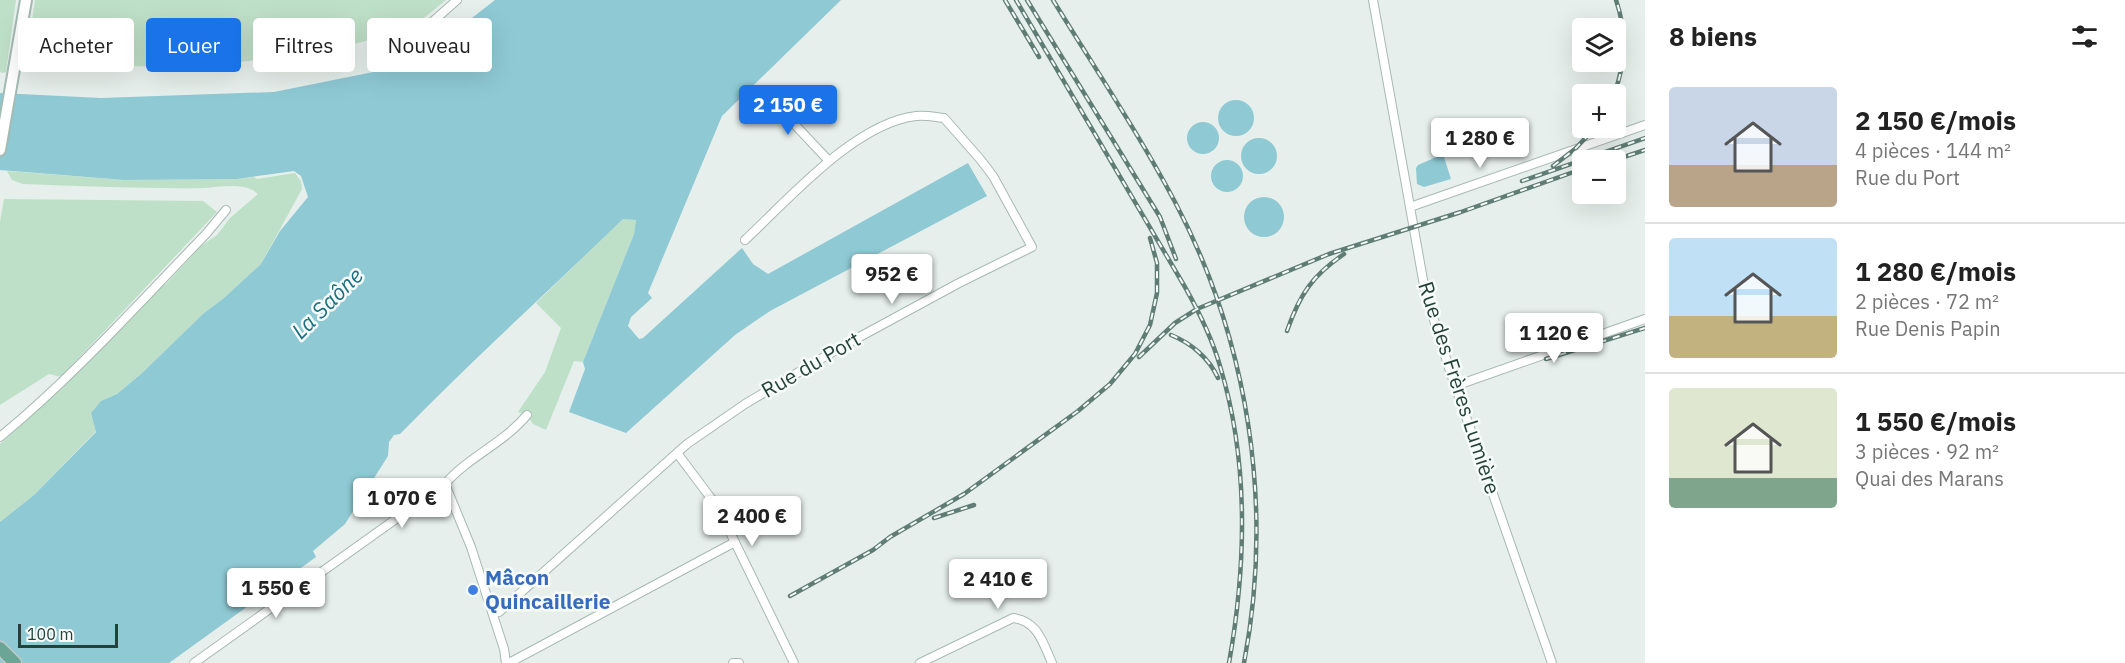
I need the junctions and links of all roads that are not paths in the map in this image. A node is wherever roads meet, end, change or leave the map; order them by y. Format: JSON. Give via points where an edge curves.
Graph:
{"nodes":[{"id":1,"x":26,"y":0,"type":"edge"},
{"id":2,"x":457,"y":0,"type":"edge"},
{"id":3,"x":1373,"y":0,"type":"edge"},
{"id":4,"x":436,"y":18,"type":"edge"},
{"id":5,"x":765,"y":93,"type":"dead end"},
{"id":6,"x":1645,"y":125,"type":"edge"},
{"id":7,"x":0,"y":150,"type":"edge"},
{"id":8,"x":830,"y":161,"type":"junction"},
{"id":9,"x":1410,"y":207,"type":"junction"},
{"id":10,"x":226,"y":210,"type":"dead end"},
{"id":11,"x":745,"y":240,"type":"dead end"},
{"id":12,"x":1645,"y":319,"type":"edge"},
{"id":13,"x":1455,"y":386,"type":"junction"},
{"id":14,"x":527,"y":415,"type":"dead end"},
{"id":15,"x":0,"y":437,"type":"edge"},
{"id":16,"x":677,"y":453,"type":"junction"},
{"id":17,"x":445,"y":484,"type":"junction"},
{"id":18,"x":735,"y":542,"type":"junction"},
{"id":19,"x":499,"y":612,"type":"dead end"},
{"id":20,"x":0,"y":648,"type":"edge"},
{"id":21,"x":1551,"y":662,"type":"edge"},
{"id":22,"x":15,"y":663,"type":"edge"},
{"id":23,"x":194,"y":663,"type":"edge"},
{"id":24,"x":508,"y":663,"type":"edge"},
{"id":25,"x":794,"y":663,"type":"edge"},
{"id":26,"x":920,"y":663,"type":"edge"},
{"id":27,"x":1052,"y":663,"type":"edge"}],
"edges":[{"from":1,"to":7,"type":"main road"},
{"from":2,"to":4,"type":"street"},
{"from":3,"to":9,"type":"street","name":"Rue des Frères Lumière"},
{"from":5,"to":8,"type":"street"},
{"from":6,"to":9,"type":"street"},
{"from":8,"to":11,"type":"street","name":"Rue du Port"},
{"from":8,"to":16,"type":"street","name":"Rue du Port","via":[[870,132],[891,123],[916,116],[944,118],[993,176],[1032,247],[778,383]]},
{"from":9,"to":13,"type":"street","name":"Rue des Frères Lumière","via":[[1425,291]]},
{"from":10,"to":15,"type":"street","via":[[62,382]]},
{"from":12,"to":13,"type":"street"},
{"from":13,"to":21,"type":"street","name":"Rue des Frères Lumière"},
{"from":14,"to":17,"type":"street","via":[[508,435]]},
{"from":16,"to":18,"type":"street","via":[[712,501]]},
{"from":16,"to":19,"type":"street","name":"Rue du Port"},
{"from":17,"to":23,"type":"street"},
{"from":17,"to":24,"type":"street","via":[[471,548]]},
{"from":18,"to":24,"type":"street"},
{"from":18,"to":25,"type":"street"},
{"from":20,"to":22,"type":"main road"},
{"from":26,"to":27,"type":"street","via":[[1013,618],[1032,624]]}]}
